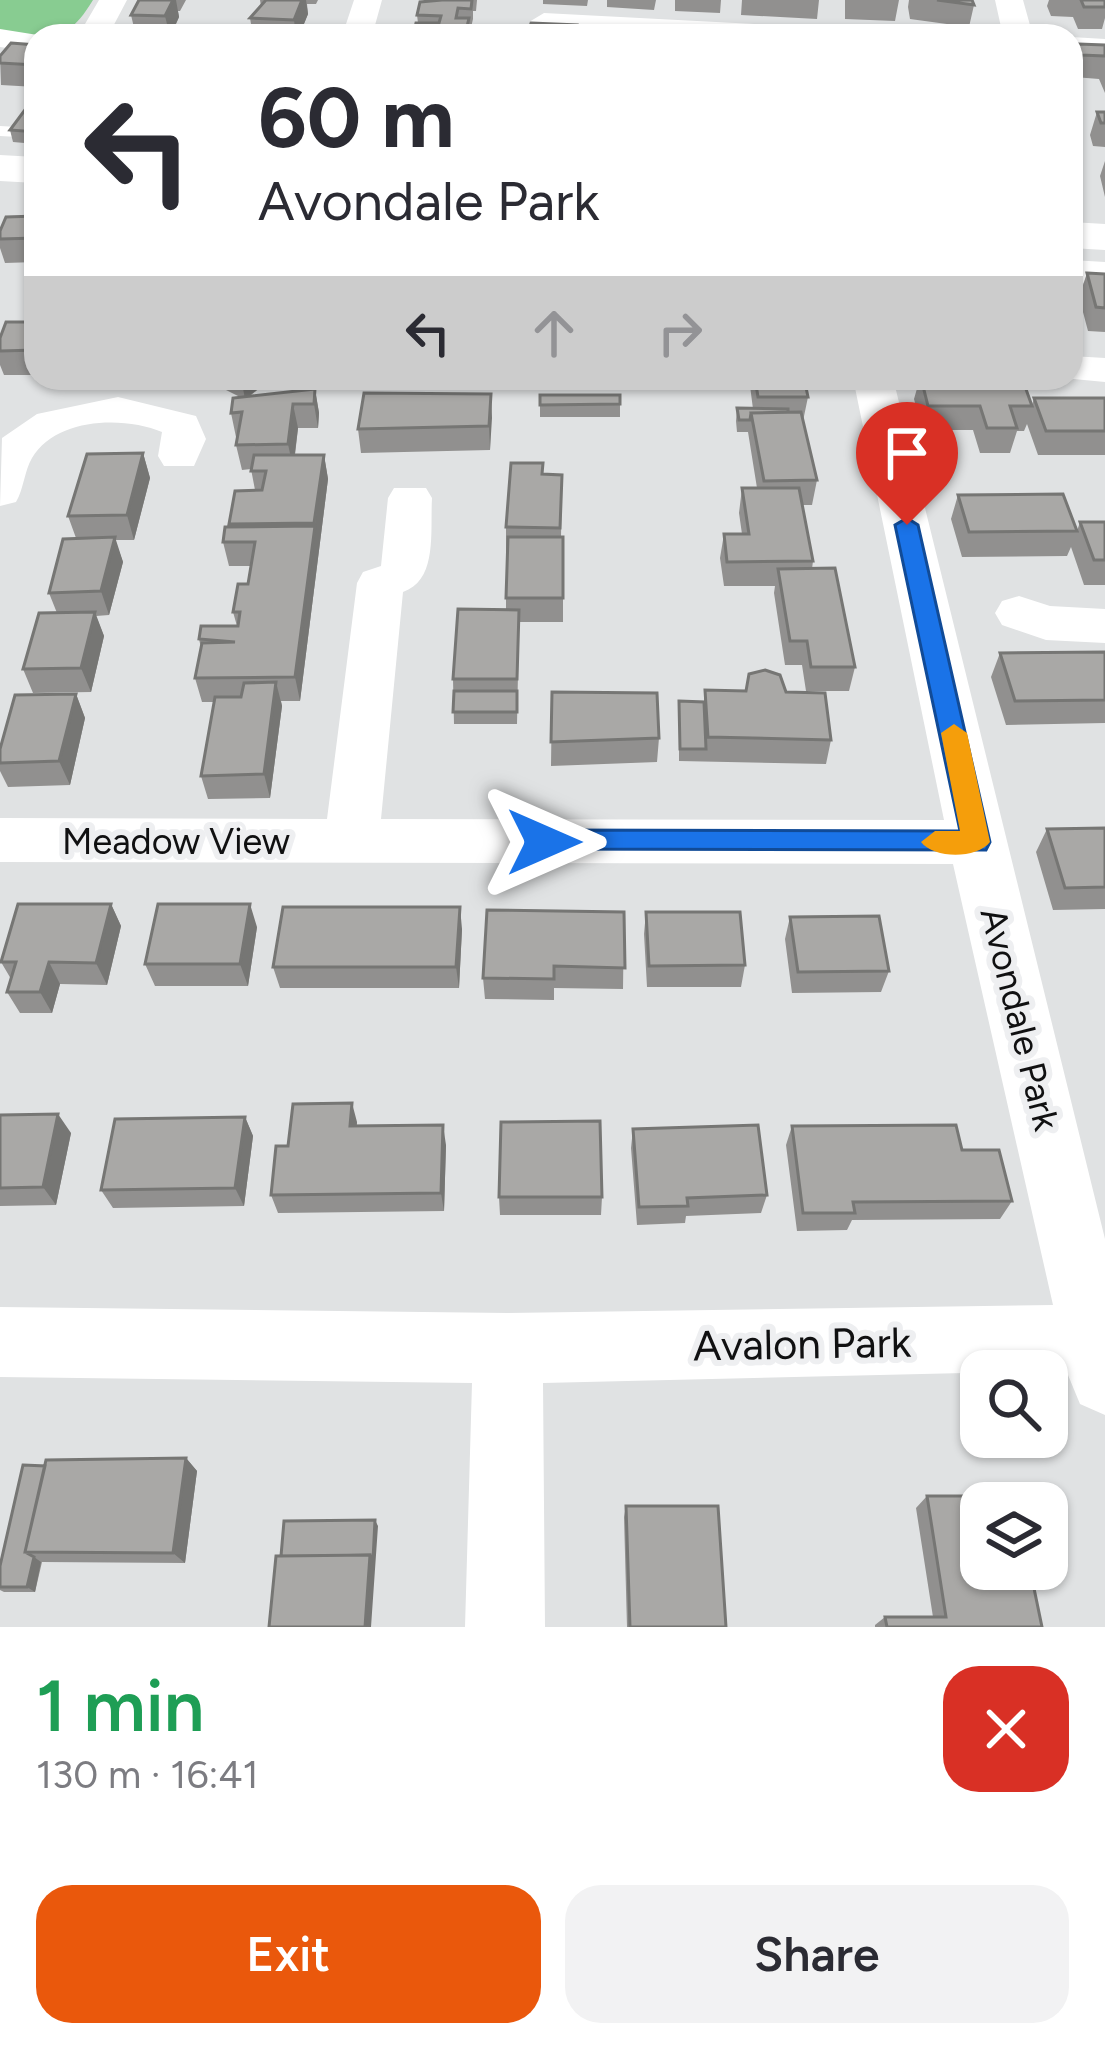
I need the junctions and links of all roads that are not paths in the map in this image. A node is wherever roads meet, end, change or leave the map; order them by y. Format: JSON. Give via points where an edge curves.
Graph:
{"nodes":[{"id":1,"x":544,"y":22,"type":"edge"},
{"id":2,"x":582,"y":24,"type":"edge"},
{"id":3,"x":876,"y":390,"type":"edge"},
{"id":4,"x":179,"y":456,"type":"dead end"},
{"id":5,"x":0,"y":492,"type":"edge"},
{"id":6,"x":410,"y":499,"type":"dead end"},
{"id":7,"x":1019,"y":613,"type":"dead end"},
{"id":8,"x":1105,"y":626,"type":"edge"},
{"id":9,"x":0,"y":840,"type":"edge"},
{"id":10,"x":352,"y":841,"type":"junction"},
{"id":11,"x":976,"y":842,"type":"junction"},
{"id":12,"x":0,"y":1342,"type":"edge"},
{"id":13,"x":508,"y":1348,"type":"junction"},
{"id":14,"x":1100,"y":1359,"type":"edge"},
{"id":15,"x":505,"y":1627,"type":"edge"}],
"edges":[{"from":1,"to":2,"type":"street"},
{"from":3,"to":11,"type":"street","name":"Avondale Park"},
{"from":4,"to":5,"type":"street","via":[[181,425],[166,417],[89,412],[44,426],[14,449]]},
{"from":6,"to":10,"type":"street","via":[[403,575],[380,583]]},
{"from":7,"to":8,"type":"street"},
{"from":9,"to":10,"type":"street","name":"Meadow View"},
{"from":10,"to":11,"type":"street","name":"Meadow View"},
{"from":11,"to":14,"type":"street","name":"Avondale Park"},
{"from":12,"to":13,"type":"street","name":"Avalon Park"},
{"from":13,"to":14,"type":"street","name":"Avalon Park"},
{"from":13,"to":15,"type":"street"}]}
